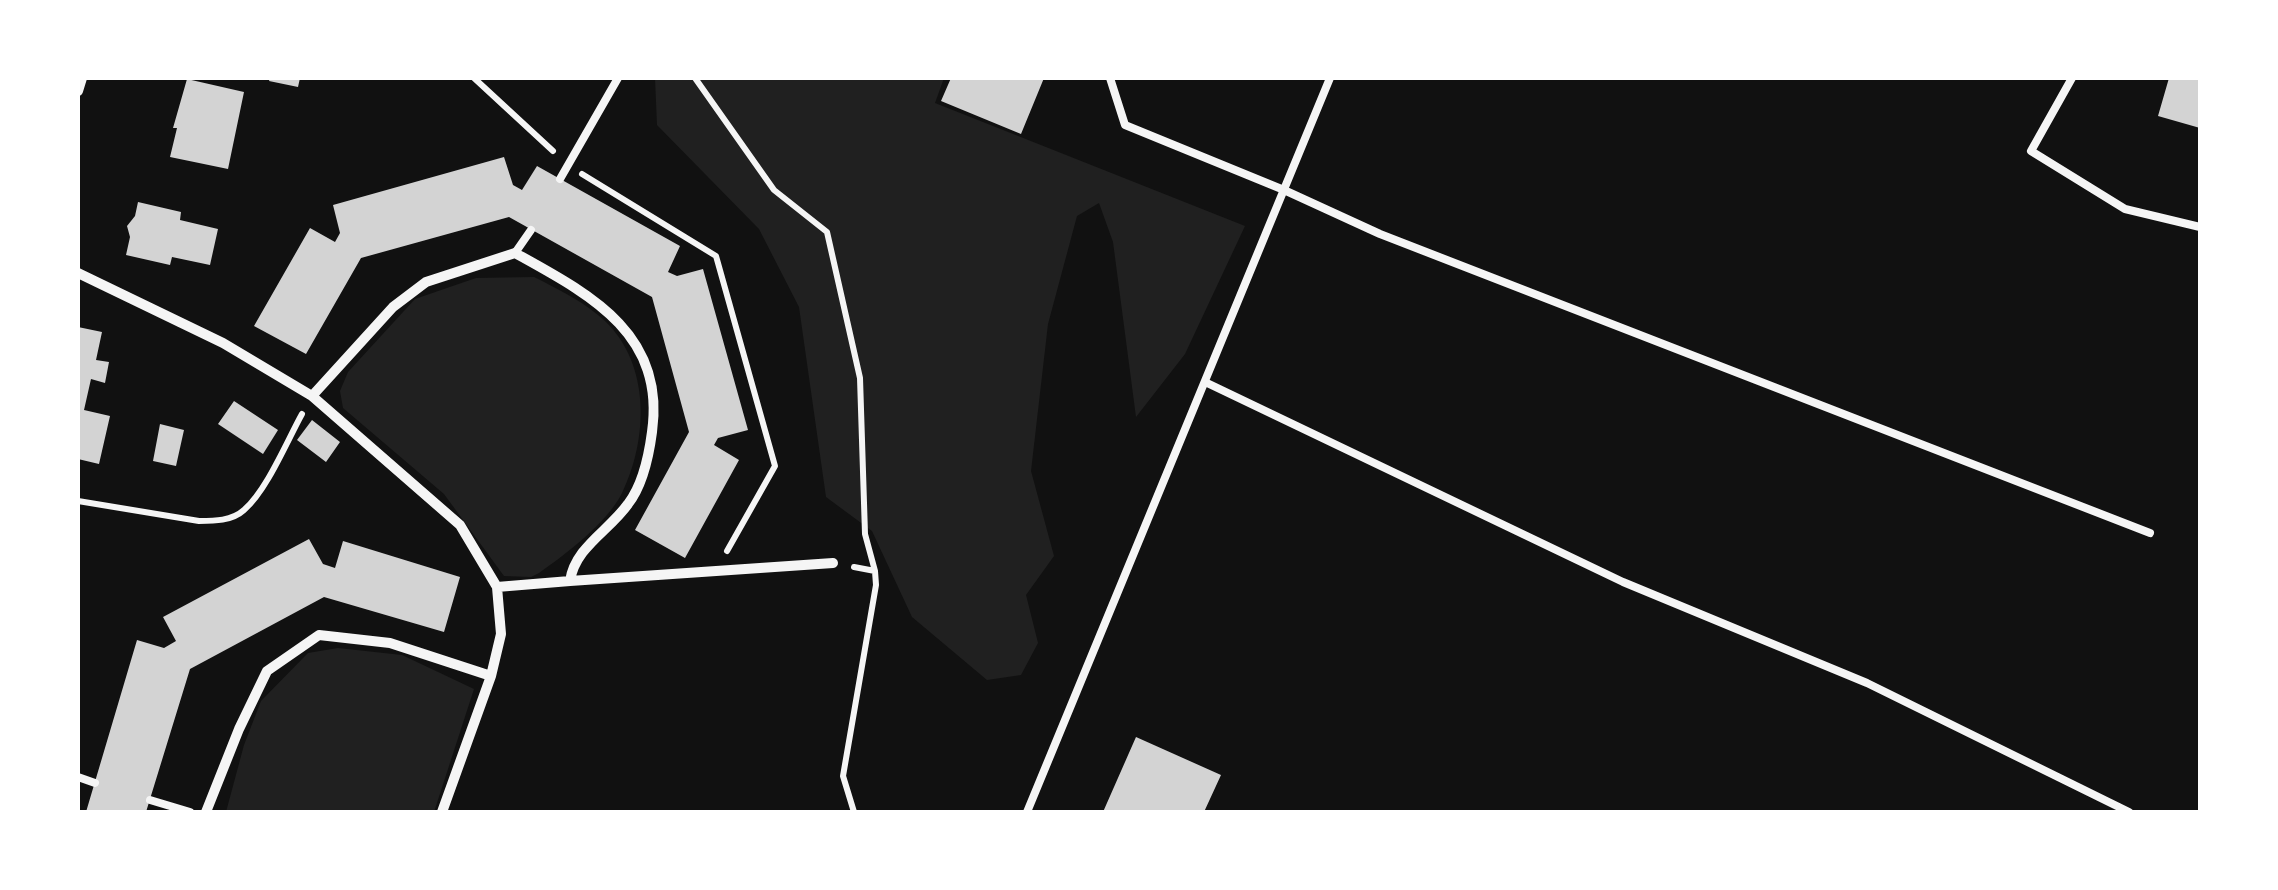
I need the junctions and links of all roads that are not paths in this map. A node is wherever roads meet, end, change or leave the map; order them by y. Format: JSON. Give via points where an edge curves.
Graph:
{"nodes":[{"id":1,"x":82,"y":78,"type":"edge"},
{"id":2,"x":618,"y":78,"type":"edge"},
{"id":3,"x":1110,"y":78,"type":"edge"},
{"id":4,"x":1330,"y":78,"type":"edge"},
{"id":5,"x":2072,"y":78,"type":"edge"},
{"id":6,"x":78,"y":91,"type":"edge"},
{"id":7,"x":560,"y":179,"type":"dead end"},
{"id":8,"x":1284,"y":190,"type":"junction"},
{"id":9,"x":2200,"y":227,"type":"edge"},
{"id":10,"x":531,"y":230,"type":"dead end"},
{"id":11,"x":515,"y":253,"type":"junction"},
{"id":12,"x":78,"y":273,"type":"edge"},
{"id":13,"x":1205,"y":382,"type":"junction"},
{"id":14,"x":312,"y":396,"type":"junction"},
{"id":15,"x":2150,"y":533,"type":"dead end"},
{"id":16,"x":833,"y":563,"type":"road end"},
{"id":17,"x":570,"y":581,"type":"junction"},
{"id":18,"x":498,"y":587,"type":"junction"},
{"id":19,"x":491,"y":676,"type":"junction"},
{"id":20,"x":78,"y":778,"type":"edge"},
{"id":21,"x":95,"y":782,"type":"dead end"},
{"id":22,"x":150,"y":800,"type":"dead end"},
{"id":23,"x":190,"y":812,"type":"edge"},
{"id":24,"x":206,"y":812,"type":"edge"},
{"id":25,"x":442,"y":812,"type":"edge"},
{"id":26,"x":1027,"y":812,"type":"edge"},
{"id":27,"x":2129,"y":812,"type":"edge"}],
"edges":[{"from":1,"to":6,"type":"street"},
{"from":2,"to":7,"type":"lane"},
{"from":3,"to":8,"type":"lane","via":[[1125,125]]},
{"from":4,"to":8,"type":"lane"},
{"from":5,"to":9,"type":"lane","via":[[2032,151],[2125,209]]},
{"from":8,"to":13,"type":"lane"},
{"from":8,"to":15,"type":"lane","via":[[1398,241]]},
{"from":10,"to":11,"type":"lane"},
{"from":11,"to":14,"type":"street","via":[[426,282],[393,307]]},
{"from":11,"to":17,"type":"street","via":[[612,314],[636,340],[649,380],[650,450],[632,500],[573,561]]},
{"from":12,"to":14,"type":"street","via":[[223,342]]},
{"from":13,"to":26,"type":"lane"},
{"from":13,"to":27,"type":"lane","via":[[1624,582],[1867,684]]},
{"from":14,"to":18,"type":"street","via":[[460,524]]},
{"from":16,"to":17,"type":"street"},
{"from":17,"to":18,"type":"street"},
{"from":18,"to":19,"type":"street","via":[[501,634]]},
{"from":19,"to":24,"type":"street","via":[[390,642],[319,636],[267,672]]},
{"from":19,"to":25,"type":"street"},
{"from":20,"to":21,"type":"lane"},
{"from":22,"to":23,"type":"lane"}]}
